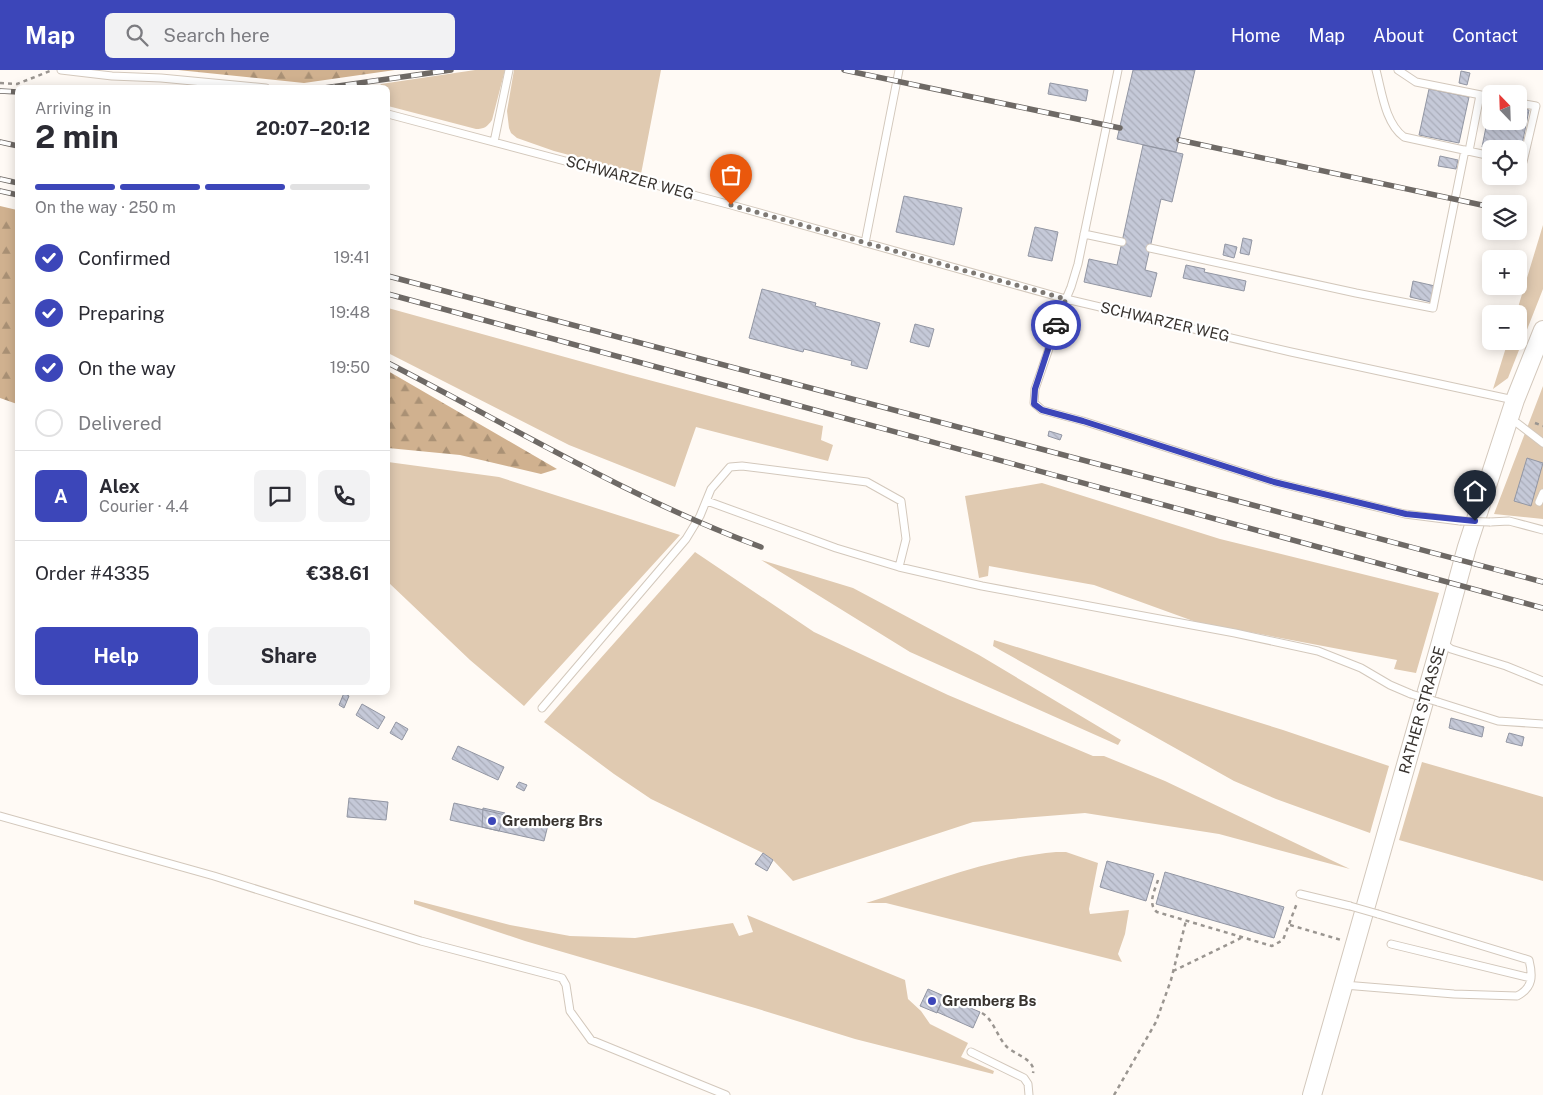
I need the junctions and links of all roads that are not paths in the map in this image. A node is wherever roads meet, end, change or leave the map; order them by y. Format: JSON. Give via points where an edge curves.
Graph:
{"nodes":[{"id":1,"x":61,"y":70,"type":"edge"},
{"id":2,"x":509,"y":70,"type":"edge"},
{"id":3,"x":899,"y":70,"type":"edge"},
{"id":4,"x":1118,"y":70,"type":"edge"},
{"id":5,"x":1376,"y":70,"type":"edge"},
{"id":6,"x":1398,"y":70,"type":"edge"},
{"id":7,"x":234,"y":85,"type":"edge"},
{"id":8,"x":1480,"y":95,"type":"joint"},
{"id":9,"x":1528,"y":105,"type":"edge"},
{"id":10,"x":390,"y":114,"type":"edge"},
{"id":11,"x":494,"y":142,"type":"junction"},
{"id":12,"x":1527,"y":145,"type":"edge"},
{"id":13,"x":1467,"y":150,"type":"junction"},
{"id":14,"x":1482,"y":154,"type":"edge"},
{"id":15,"x":1084,"y":234,"type":"junction"},
{"id":16,"x":1122,"y":242,"type":"dead end"},
{"id":17,"x":864,"y":243,"type":"junction"},
{"id":18,"x":1150,"y":248,"type":"dead end"},
{"id":19,"x":1066,"y":299,"type":"junction"},
{"id":20,"x":1543,"y":330,"type":"edge"},
{"id":21,"x":1515,"y":400,"type":"junction"},
{"id":22,"x":1508,"y":420,"type":"junction"},
{"id":23,"x":1543,"y":442,"type":"edge"},
{"id":24,"x":1543,"y":493,"type":"edge"},
{"id":25,"x":707,"y":501,"type":"junction"},
{"id":26,"x":1539,"y":502,"type":"dead end"},
{"id":27,"x":1543,"y":530,"type":"edge"},
{"id":28,"x":899,"y":567,"type":"junction"},
{"id":29,"x":1441,"y":642,"type":"junction"},
{"id":30,"x":1543,"y":681,"type":"edge"},
{"id":31,"x":542,"y":708,"type":"dead end"},
{"id":32,"x":1543,"y":724,"type":"edge"},
{"id":33,"x":0,"y":816,"type":"edge"},
{"id":34,"x":1300,"y":894,"type":"road end"},
{"id":35,"x":1391,"y":944,"type":"dead end"},
{"id":36,"x":1531,"y":978,"type":"junction"},
{"id":37,"x":1344,"y":985,"type":"junction"},
{"id":38,"x":971,"y":1052,"type":"dead end"},
{"id":39,"x":726,"y":1095,"type":"edge"},
{"id":40,"x":1029,"y":1095,"type":"edge"},
{"id":41,"x":1312,"y":1095,"type":"edge"}],
"edges":[{"from":1,"to":7,"type":"lane"},
{"from":2,"to":11,"type":"lane"},
{"from":3,"to":17,"type":"lane"},
{"from":4,"to":15,"type":"lane"},
{"from":5,"to":13,"type":"lane","via":[[1395,131],[1404,137]]},
{"from":6,"to":8,"type":"lane","via":[[1416,82]]},
{"from":8,"to":13,"type":"lane"},
{"from":9,"to":12,"type":"lane","via":[[1536,106]]},
{"from":10,"to":11,"type":"lane","name":"SCHWARZER WEG"},
{"from":11,"to":17,"type":"lane","name":"SCHWARZER WEG"},
{"from":13,"to":14,"type":"lane"},
{"from":13,"to":18,"type":"lane","via":[[1432,308]]},
{"from":15,"to":16,"type":"lane"},
{"from":15,"to":19,"type":"lane"},
{"from":17,"to":19,"type":"lane","name":"SCHWARZER WEG"},
{"from":19,"to":21,"type":"lane","name":"SCHWARZER WEG"},
{"from":19,"to":27,"type":"lane","bridge":true,"via":[[1035,389],[1034,404],[1042,410],[1274,482],[1406,514],[1509,521]]},
{"from":20,"to":21,"type":"street","name":"RATHER STRASSE"},
{"from":21,"to":22,"type":"street","name":"RATHER STRASSE"},
{"from":22,"to":23,"type":"lane"},
{"from":22,"to":29,"type":"street","name":"RATHER STRASSE","via":[[1453,593]]},
{"from":24,"to":26,"type":"lane"},
{"from":25,"to":28,"type":"lane","via":[[836,548]]},
{"from":25,"to":28,"type":"lane","via":[[711,489],[730,467],[867,482],[901,501],[906,539]]},
{"from":25,"to":31,"type":"lane","via":[[686,539]]},
{"from":28,"to":32,"type":"lane","bridge":true,"via":[[1318,651],[1361,668],[1411,694],[1498,721]]},
{"from":29,"to":30,"type":"lane","via":[[1451,649]]},
{"from":29,"to":37,"type":"street","name":"RATHER STRASSE"},
{"from":33,"to":39,"type":"lane","via":[[214,876],[421,941],[562,978],[570,1011],[590,1040]]},
{"from":34,"to":36,"type":"lane","bridge":true,"via":[[1529,960]]},
{"from":35,"to":36,"type":"lane"},
{"from":36,"to":37,"type":"lane","via":[[1524,992],[1517,996]]},
{"from":37,"to":41,"type":"street","name":"RATHER STRASSE"},
{"from":38,"to":40,"type":"lane","via":[[1027,1080]]}]}
